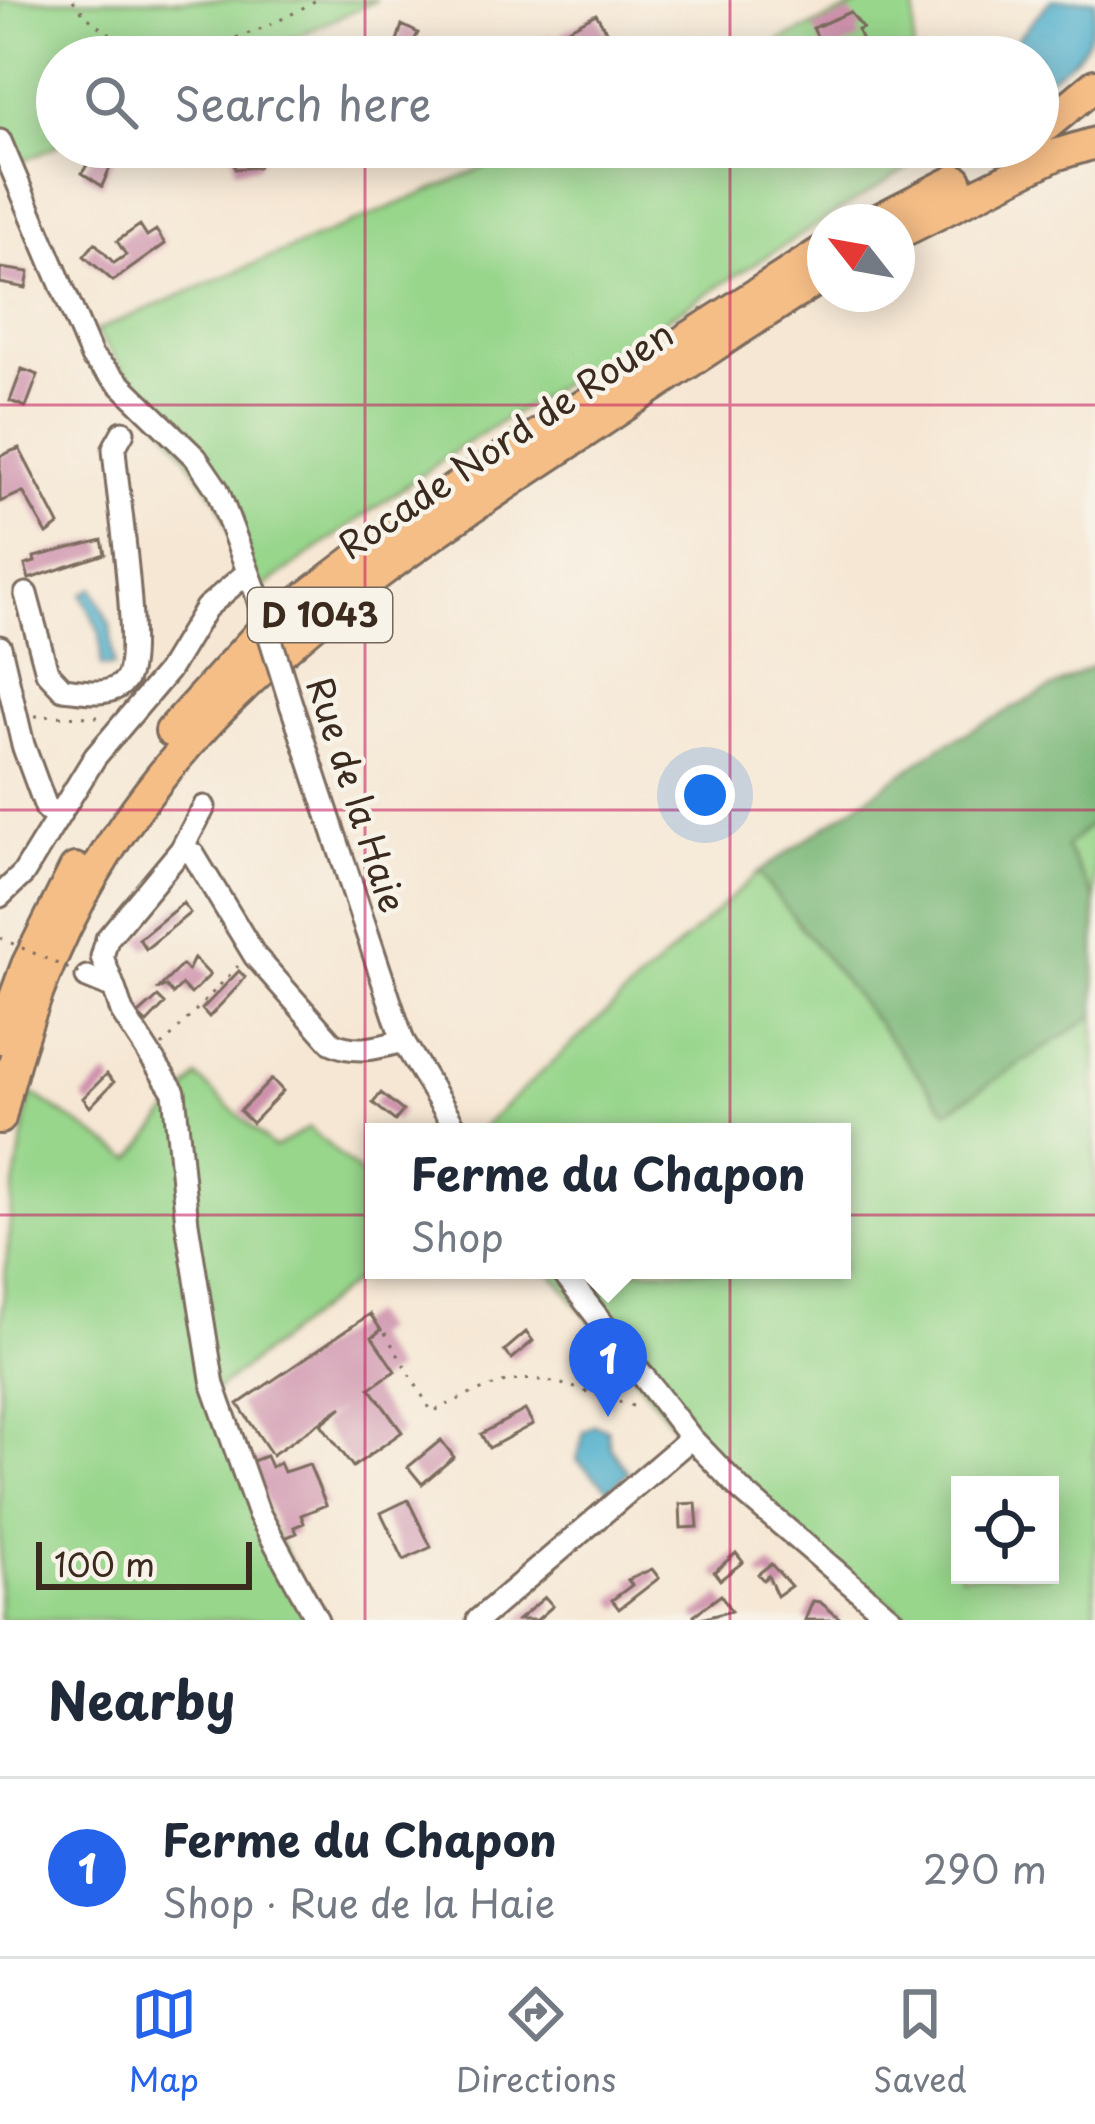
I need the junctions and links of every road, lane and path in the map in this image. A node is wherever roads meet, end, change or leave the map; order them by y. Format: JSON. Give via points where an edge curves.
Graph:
{"nodes":[{"id":1,"x":73,"y":0,"type":"edge"},
{"id":2,"x":316,"y":0,"type":"edge"},
{"id":3,"x":111,"y":36,"type":"edge"},
{"id":4,"x":241,"y":36,"type":"edge"},
{"id":5,"x":1095,"y":86,"type":"edge"},
{"id":6,"x":1059,"y":115,"type":"edge"},
{"id":7,"x":1095,"y":117,"type":"edge"},
{"id":8,"x":1059,"y":133,"type":"edge"},
{"id":9,"x":0,"y":141,"type":"edge"},
{"id":10,"x":1095,"y":143,"type":"edge"},
{"id":11,"x":1059,"y":154,"type":"edge"},
{"id":12,"x":982,"y":168,"type":"edge"},
{"id":13,"x":1029,"y":168,"type":"edge"},
{"id":14,"x":910,"y":204,"type":"edge"},
{"id":15,"x":915,"y":225,"type":"edge"},
{"id":16,"x":807,"y":262,"type":"edge"},
{"id":17,"x":807,"y":287,"type":"edge"},
{"id":18,"x":123,"y":432,"type":"dead end"},
{"id":19,"x":252,"y":582,"type":"junction"},
{"id":20,"x":26,"y":594,"type":"dead end"},
{"id":21,"x":0,"y":647,"type":"edge"},
{"id":22,"x":20,"y":715,"type":"junction"},
{"id":23,"x":111,"y":717,"type":"dead end"},
{"id":24,"x":204,"y":807,"type":"dead end"},
{"id":25,"x":58,"y":811,"type":"junction"},
{"id":26,"x":181,"y":850,"type":"junction"},
{"id":27,"x":0,"y":896,"type":"edge"},
{"id":28,"x":0,"y":938,"type":"edge"},
{"id":29,"x":255,"y":956,"type":"junction"},
{"id":30,"x":87,"y":977,"type":"joint"},
{"id":31,"x":114,"y":988,"type":"junction"},
{"id":32,"x":0,"y":1038,"type":"edge"},
{"id":33,"x":403,"y":1041,"type":"junction"},
{"id":34,"x":151,"y":1058,"type":"junction"},
{"id":35,"x":0,"y":1118,"type":"edge"},
{"id":36,"x":453,"y":1123,"type":"edge"},
{"id":37,"x":569,"y":1279,"type":"edge"},
{"id":38,"x":386,"y":1333,"type":"dead end"},
{"id":39,"x":636,"y":1407,"type":"dead end"},
{"id":40,"x":691,"y":1438,"type":"junction"},
{"id":41,"x":317,"y":1620,"type":"edge"},
{"id":42,"x":478,"y":1620,"type":"edge"},
{"id":43,"x":893,"y":1620,"type":"edge"}],
"edges":[{"from":1,"to":3,"type":"path"},
{"from":2,"to":4,"type":"path"},
{"from":5,"to":6,"type":"highway"},
{"from":7,"to":8,"type":"highway"},
{"from":9,"to":19,"type":"street","name":"Rue de la Haie","via":[[92,357],[196,458]]},
{"from":10,"to":11,"type":"highway"},
{"from":12,"to":14,"type":"highway"},
{"from":13,"to":15,"type":"highway"},
{"from":16,"to":32,"type":"highway","name":"Rocade Nord de Rouen","number":"D 1043","via":[[414,515],[262,631],[205,689],[107,816],[51,914]]},
{"from":17,"to":35,"type":"highway","name":"Rocade Nord de Rouen","number":"D 1043","via":[[425,537],[285,644],[207,720],[95,874],[46,974]]},
{"from":18,"to":20,"type":"street","via":[[114,448],[131,610],[127,680],[110,691],[63,689],[46,672]]},
{"from":19,"to":25,"type":"street","via":[[206,608],[168,671]]},
{"from":19,"to":33,"type":"street","name":"Rue de la Haie","bridge":true},
{"from":21,"to":22,"type":"street"},
{"from":22,"to":23,"type":"path"},
{"from":22,"to":25,"type":"street","via":[[47,810]]},
{"from":24,"to":26,"type":"street"},
{"from":25,"to":27,"type":"street"},
{"from":26,"to":29,"type":"street","via":[[194,854]]},
{"from":26,"to":31,"type":"street","via":[[107,939],[103,957]]},
{"from":28,"to":30,"type":"path","bridge":true},
{"from":29,"to":33,"type":"street","via":[[332,1042],[347,1050]]},
{"from":29,"to":34,"type":"path"},
{"from":30,"to":31,"type":"street"},
{"from":31,"to":34,"type":"street"},
{"from":33,"to":36,"type":"street","name":"Rue de la Haie"},
{"from":34,"to":41,"type":"street","via":[[174,1092],[213,1385],[258,1512]]},
{"from":37,"to":40,"type":"street"},
{"from":38,"to":39,"type":"path","via":[[432,1412],[494,1382],[530,1375]]},
{"from":40,"to":42,"type":"street"},
{"from":40,"to":43,"type":"street"}]}
